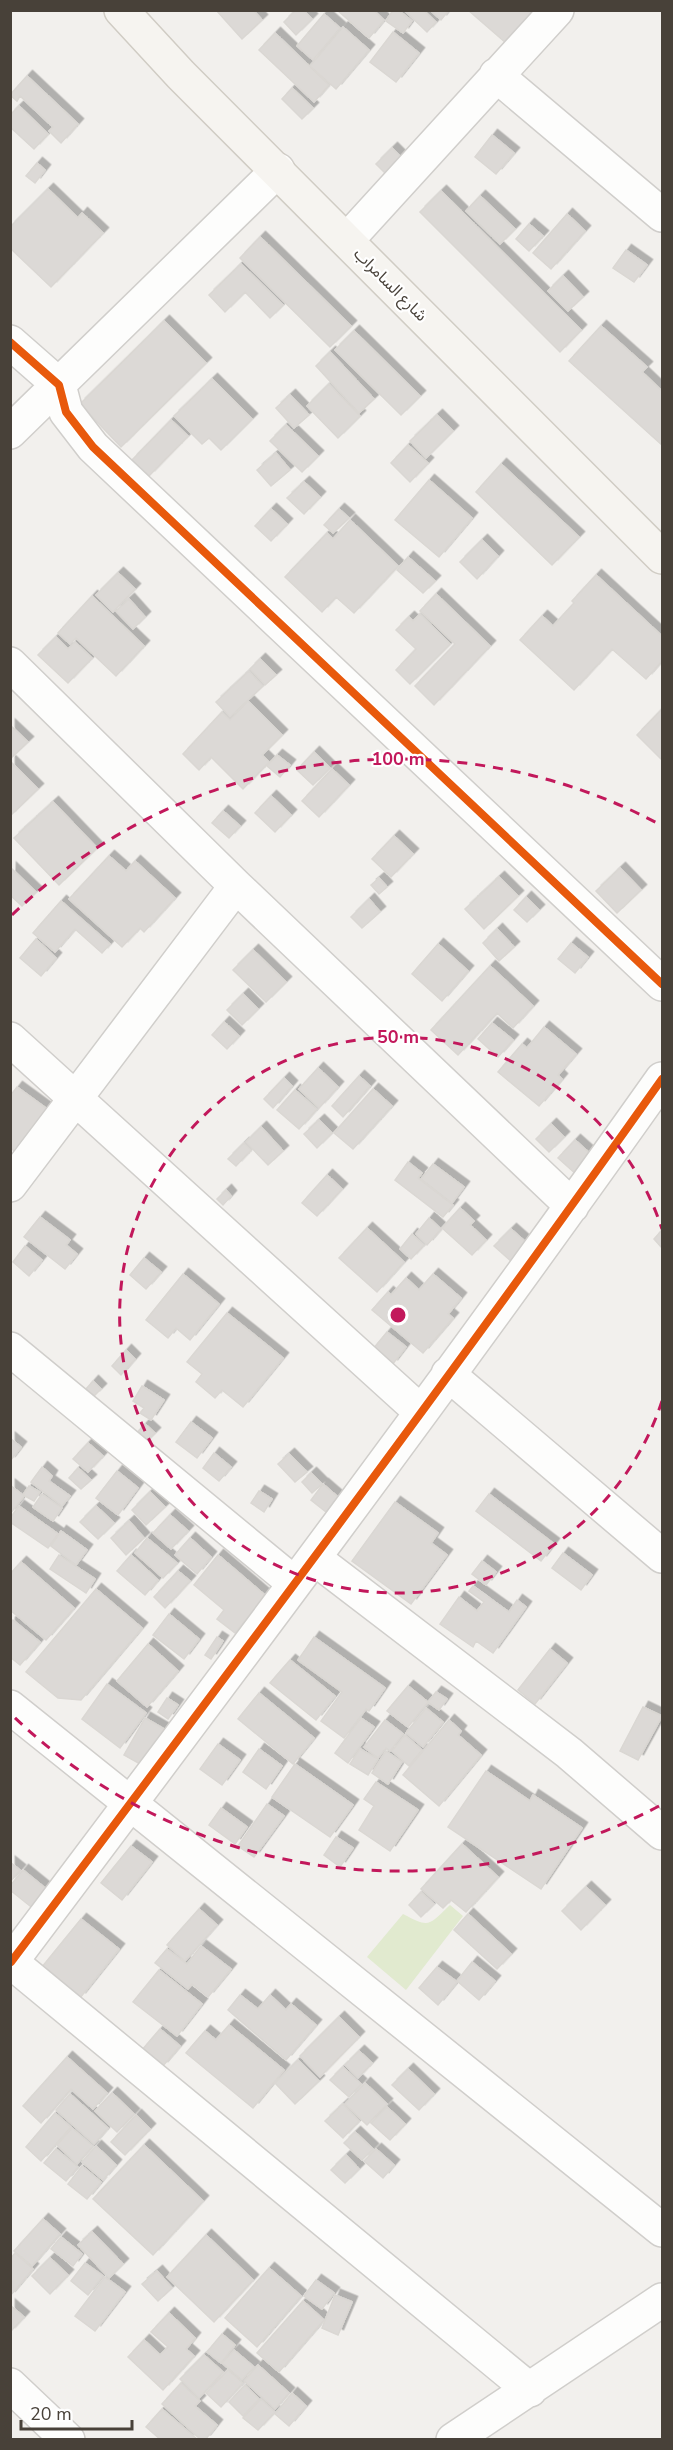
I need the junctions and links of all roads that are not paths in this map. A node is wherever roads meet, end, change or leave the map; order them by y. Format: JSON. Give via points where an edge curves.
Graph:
{"nodes":[{"id":1,"x":121,"y":10,"type":"edge"},
{"id":2,"x":557,"y":10,"type":"edge"},
{"id":3,"x":496,"y":75,"type":"junction"},
{"id":4,"x":278,"y":170,"type":"junction"},
{"id":5,"x":663,"y":214,"type":"edge"},
{"id":6,"x":347,"y":240,"type":"junction"},
{"id":7,"x":10,"y":342,"type":"edge"},
{"id":8,"x":59,"y":385,"type":"junction"},
{"id":9,"x":10,"y":432,"type":"edge"},
{"id":10,"x":659,"y":548,"type":"edge"},
{"id":11,"x":17,"y":682,"type":"edge"},
{"id":12,"x":236,"y":886,"type":"junction"},
{"id":13,"x":663,"y":984,"type":"edge"},
{"id":14,"x":10,"y":1039,"type":"edge"},
{"id":15,"x":663,"y":1079,"type":"edge"},
{"id":16,"x":75,"y":1100,"type":"junction"},
{"id":17,"x":10,"y":1185,"type":"edge"},
{"id":18,"x":572,"y":1206,"type":"junction"},
{"id":19,"x":10,"y":1349,"type":"edge"},
{"id":20,"x":448,"y":1374,"type":"junction"},
{"id":21,"x":421,"y":1412,"type":"junction"},
{"id":22,"x":663,"y":1556,"type":"edge"},
{"id":23,"x":304,"y":1571,"type":"junction"},
{"id":24,"x":10,"y":1707,"type":"edge"},
{"id":25,"x":130,"y":1803,"type":"junction"},
{"id":26,"x":663,"y":1833,"type":"edge"},
{"id":27,"x":11,"y":1962,"type":"edge"},
{"id":28,"x":663,"y":2230,"type":"edge"},
{"id":29,"x":663,"y":2300,"type":"edge"},
{"id":30,"x":10,"y":2385,"type":"edge"},
{"id":31,"x":530,"y":2390,"type":"junction"},
{"id":32,"x":68,"y":2439,"type":"edge"},
{"id":33,"x":453,"y":2439,"type":"edge"}],
"edges":[{"from":1,"to":4,"type":"street","name":"شارع السامراب"},
{"from":2,"to":3,"type":"street"},
{"from":3,"to":5,"type":"street"},
{"from":3,"to":6,"type":"street"},
{"from":4,"to":6,"type":"street","name":"شارع السامراب"},
{"from":4,"to":8,"type":"street"},
{"from":6,"to":10,"type":"street","name":"شارع السامراب"},
{"from":7,"to":8,"type":"street"},
{"from":8,"to":9,"type":"street"},
{"from":8,"to":13,"type":"street","via":[[66,412],[93,447]]},
{"from":11,"to":12,"type":"street"},
{"from":12,"to":16,"type":"street"},
{"from":12,"to":18,"type":"street"},
{"from":14,"to":16,"type":"street"},
{"from":15,"to":18,"type":"street"},
{"from":16,"to":17,"type":"street"},
{"from":16,"to":21,"type":"street"},
{"from":18,"to":20,"type":"street"},
{"from":19,"to":23,"type":"street"},
{"from":20,"to":21,"type":"street"},
{"from":20,"to":22,"type":"street"},
{"from":21,"to":23,"type":"street"},
{"from":23,"to":25,"type":"street"},
{"from":23,"to":26,"type":"street","via":[[569,1753]]},
{"from":24,"to":25,"type":"street"},
{"from":25,"to":27,"type":"street"},
{"from":25,"to":28,"type":"street"},
{"from":27,"to":31,"type":"street"},
{"from":29,"to":31,"type":"street"},
{"from":30,"to":32,"type":"street"},
{"from":31,"to":33,"type":"street"}]}
